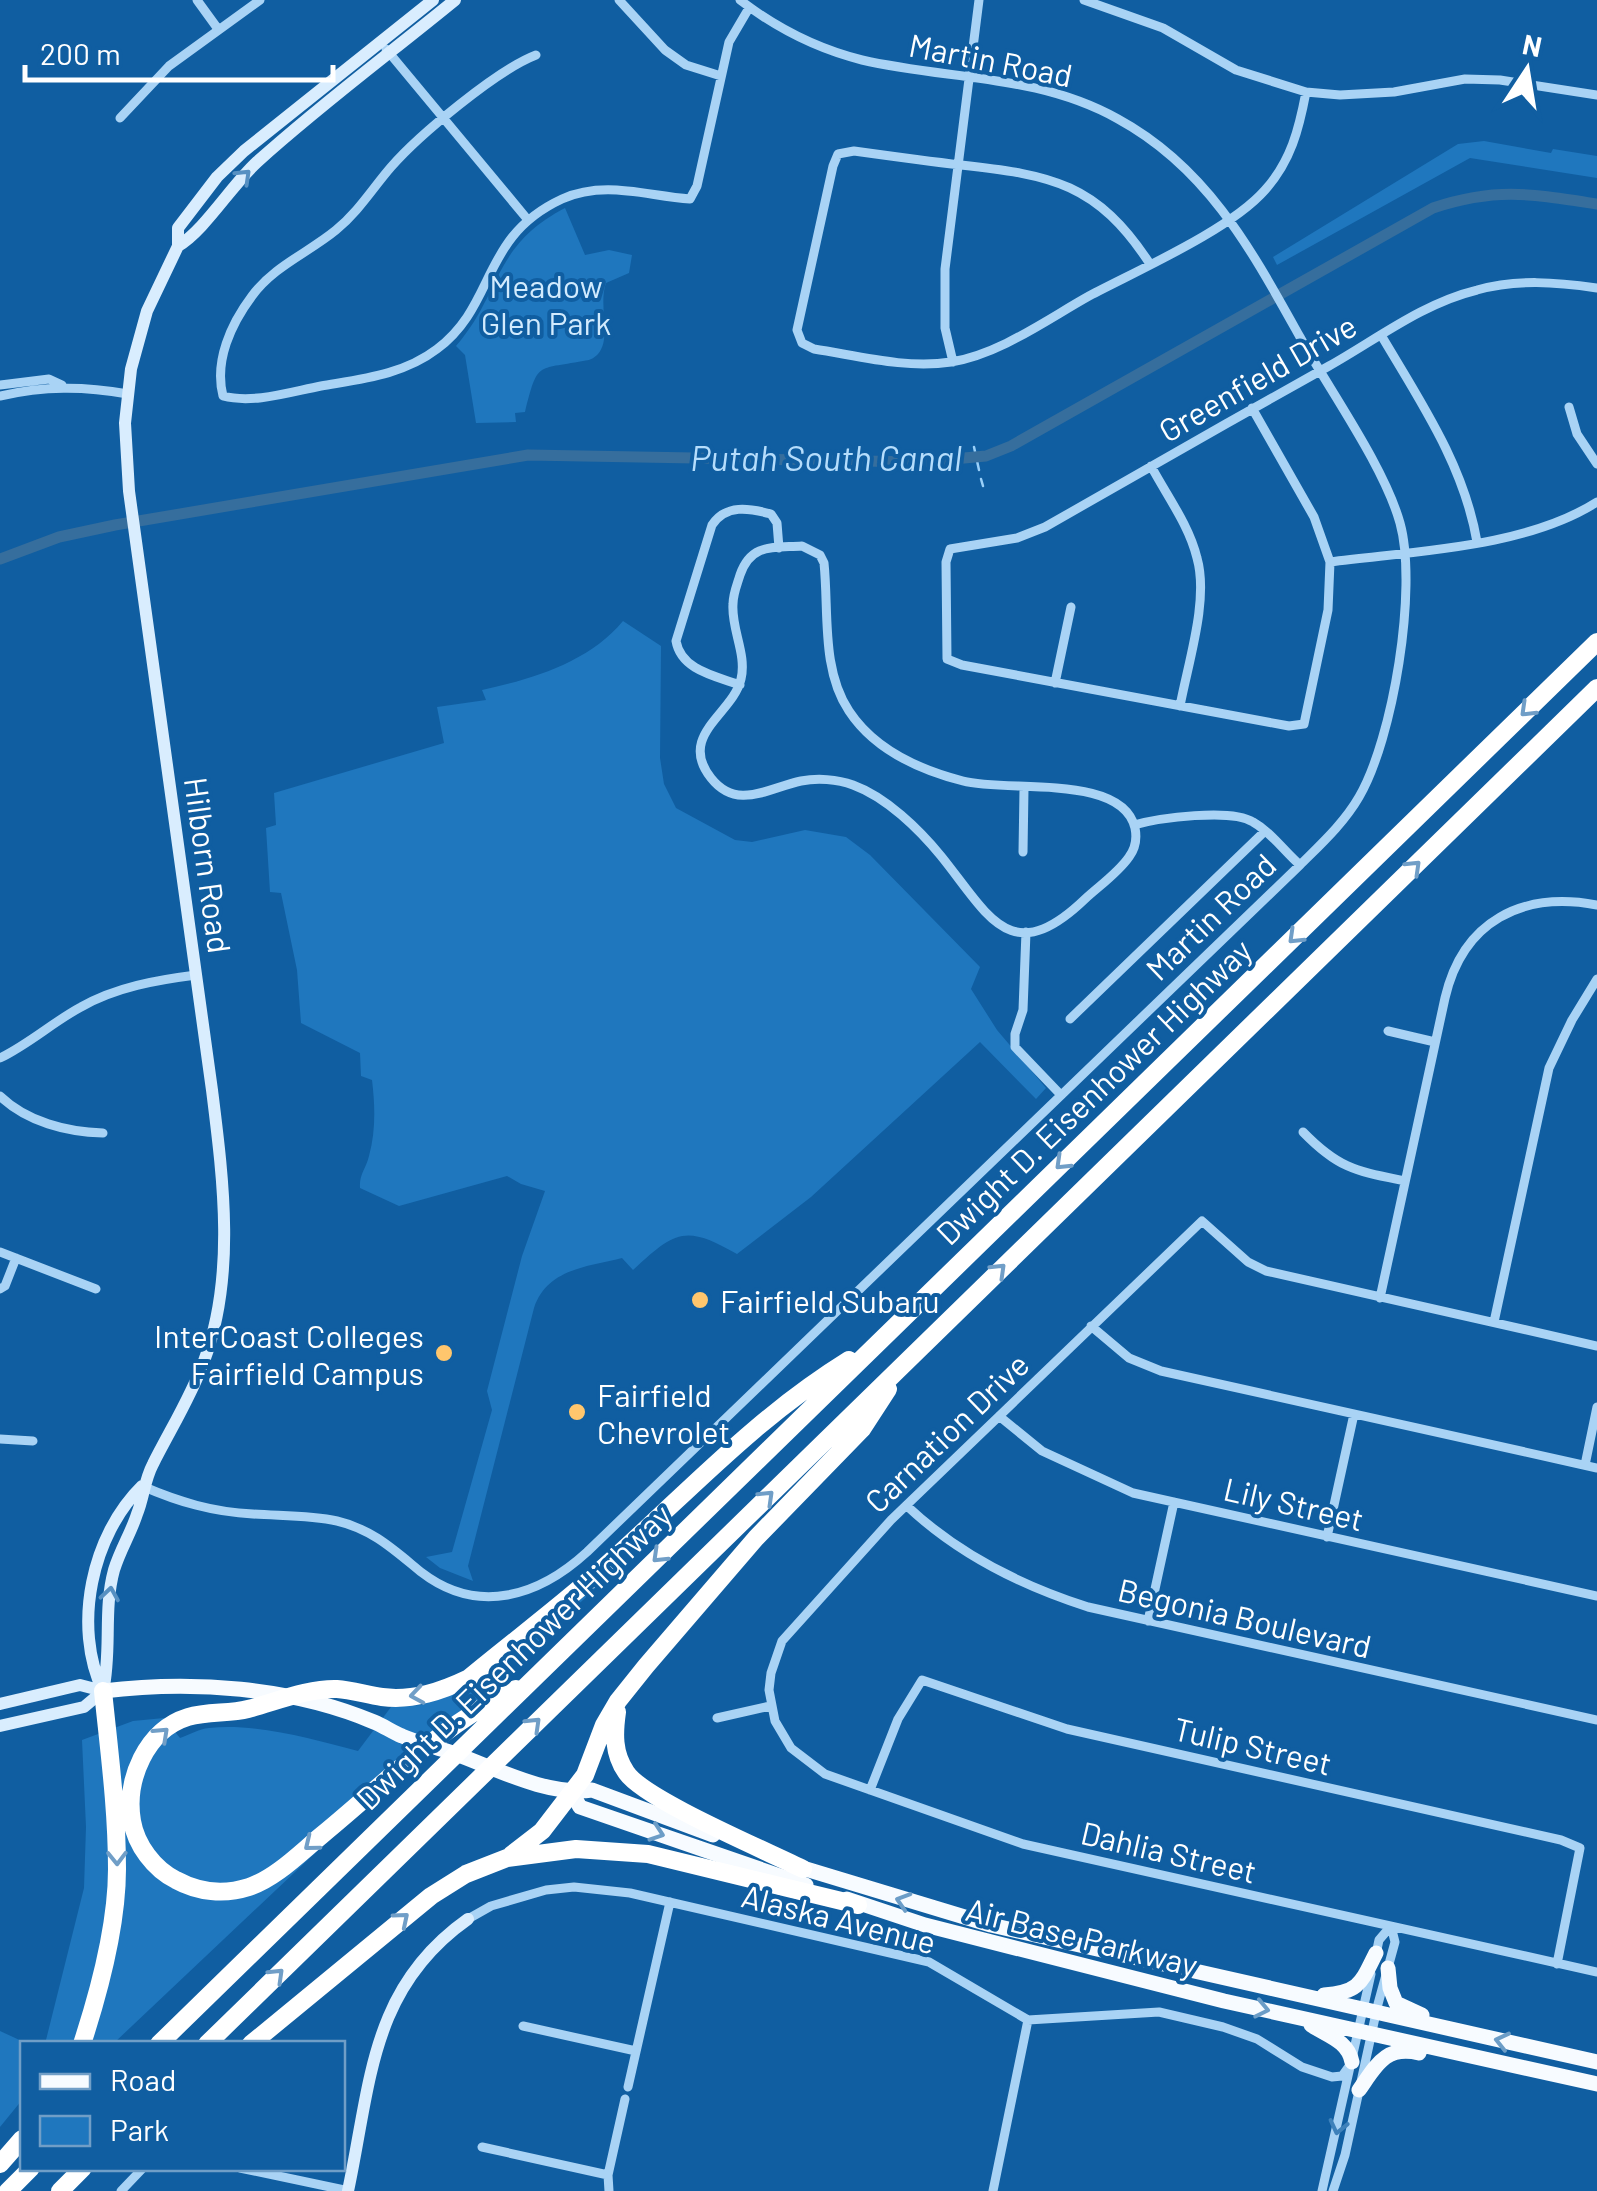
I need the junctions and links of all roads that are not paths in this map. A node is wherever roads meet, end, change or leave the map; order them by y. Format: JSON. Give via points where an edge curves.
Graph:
{"nodes":[{"id":1,"x":197,"y":0,"type":"edge"},
{"id":2,"x":260,"y":0,"type":"edge"},
{"id":3,"x":433,"y":0,"type":"edge"},
{"id":4,"x":455,"y":0,"type":"edge"},
{"id":5,"x":619,"y":0,"type":"edge"},
{"id":6,"x":740,"y":0,"type":"edge"},
{"id":7,"x":979,"y":0,"type":"edge"},
{"id":8,"x":1084,"y":0,"type":"edge"},
{"id":9,"x":750,"y":8,"type":"junction"},
{"id":10,"x":218,"y":29,"type":"junction"},
{"id":11,"x":386,"y":48,"type":"junction"},
{"id":12,"x":536,"y":56,"type":"dead end"},
{"id":13,"x":970,"y":75,"type":"junction"},
{"id":14,"x":721,"y":76,"type":"junction"},
{"id":15,"x":1306,"y":92,"type":"junction"},
{"id":16,"x":1597,"y":95,"type":"edge"},
{"id":17,"x":120,"y":118,"type":"dead end"},
{"id":18,"x":444,"y":119,"type":"junction"},
{"id":19,"x":958,"y":165,"type":"junction"},
{"id":20,"x":1230,"y":218,"type":"junction"},
{"id":21,"x":528,"y":220,"type":"junction"},
{"id":22,"x":1150,"y":264,"type":"junction"},
{"id":23,"x":1597,"y":288,"type":"edge"},
{"id":24,"x":1381,"y":335,"type":"junction"},
{"id":25,"x":953,"y":362,"type":"junction"},
{"id":26,"x":1319,"y":371,"type":"junction"},
{"id":27,"x":4,"y":385,"type":"edge"},
{"id":28,"x":64,"y":386,"type":"junction"},
{"id":29,"x":32,"y":389,"type":"junction"},
{"id":30,"x":128,"y":394,"type":"junction"},
{"id":31,"x":0,"y":396,"type":"edge"},
{"id":32,"x":1569,"y":407,"type":"dead end"},
{"id":33,"x":1252,"y":408,"type":"junction"},
{"id":34,"x":1597,"y":464,"type":"edge"},
{"id":35,"x":1151,"y":466,"type":"junction"},
{"id":36,"x":1597,"y":502,"type":"edge"},
{"id":37,"x":1477,"y":542,"type":"junction"},
{"id":38,"x":779,"y":548,"type":"junction"},
{"id":39,"x":1405,"y":552,"type":"junction"},
{"id":40,"x":1330,"y":562,"type":"junction"},
{"id":41,"x":1071,"y":607,"type":"dead end"},
{"id":42,"x":1597,"y":642,"type":"edge"},
{"id":43,"x":1055,"y":683,"type":"junction"},
{"id":44,"x":740,"y":685,"type":"junction"},
{"id":45,"x":1597,"y":688,"type":"edge"},
{"id":46,"x":1180,"y":706,"type":"junction"},
{"id":47,"x":1024,"y":788,"type":"junction"},
{"id":48,"x":1134,"y":824,"type":"junction"},
{"id":49,"x":1265,"y":832,"type":"junction"},
{"id":50,"x":1022,"y":852,"type":"dead end"},
{"id":51,"x":1300,"y":865,"type":"junction"},
{"id":52,"x":1597,"y":905,"type":"edge"},
{"id":53,"x":1026,"y":932,"type":"junction"},
{"id":54,"x":196,"y":975,"type":"junction"},
{"id":55,"x":1597,"y":979,"type":"edge"},
{"id":56,"x":1070,"y":1019,"type":"dead end"},
{"id":57,"x":1388,"y":1031,"type":"dead end"},
{"id":58,"x":1435,"y":1042,"type":"junction"},
{"id":59,"x":0,"y":1058,"type":"edge"},
{"id":60,"x":1060,"y":1094,"type":"junction"},
{"id":61,"x":0,"y":1096,"type":"edge"},
{"id":62,"x":1304,"y":1132,"type":"dead end"},
{"id":63,"x":103,"y":1133,"type":"dead end"},
{"id":64,"x":1405,"y":1181,"type":"junction"},
{"id":65,"x":0,"y":1252,"type":"edge"},
{"id":66,"x":16,"y":1258,"type":"junction"},
{"id":67,"x":0,"y":1289,"type":"edge"},
{"id":68,"x":96,"y":1290,"type":"dead end"},
{"id":69,"x":1380,"y":1298,"type":"junction"},
{"id":70,"x":1494,"y":1322,"type":"junction"},
{"id":71,"x":1091,"y":1326,"type":"junction"},
{"id":72,"x":880,"y":1341,"type":"junction"},
{"id":73,"x":1597,"y":1346,"type":"edge"},
{"id":74,"x":906,"y":1362,"type":"junction"},
{"id":75,"x":1597,"y":1408,"type":"edge"},
{"id":76,"x":1354,"y":1414,"type":"junction"},
{"id":77,"x":999,"y":1416,"type":"junction"},
{"id":78,"x":0,"y":1439,"type":"edge"},
{"id":79,"x":33,"y":1441,"type":"dead end"},
{"id":80,"x":1584,"y":1465,"type":"junction"},
{"id":81,"x":1597,"y":1468,"type":"edge"},
{"id":82,"x":142,"y":1486,"type":"junction"},
{"id":83,"x":1174,"y":1502,"type":"junction"},
{"id":84,"x":906,"y":1506,"type":"junction"},
{"id":85,"x":1326,"y":1536,"type":"junction"},
{"id":86,"x":1597,"y":1596,"type":"edge"},
{"id":87,"x":1148,"y":1621,"type":"junction"},
{"id":88,"x":529,"y":1682,"type":"junction"},
{"id":89,"x":102,"y":1691,"type":"junction"},
{"id":90,"x":292,"y":1698,"type":"junction"},
{"id":91,"x":618,"y":1701,"type":"junction"},
{"id":92,"x":0,"y":1704,"type":"edge"},
{"id":93,"x":770,"y":1706,"type":"junction"},
{"id":94,"x":717,"y":1718,"type":"dead end"},
{"id":95,"x":1597,"y":1720,"type":"edge"},
{"id":96,"x":0,"y":1726,"type":"edge"},
{"id":97,"x":870,"y":1790,"type":"junction"},
{"id":98,"x":572,"y":1793,"type":"junction"},
{"id":99,"x":507,"y":1858,"type":"junction"},
{"id":100,"x":803,"y":1869,"type":"junction"},
{"id":101,"x":670,"y":1902,"type":"junction"},
{"id":102,"x":858,"y":1905,"type":"junction"},
{"id":103,"x":468,"y":1919,"type":"joint"},
{"id":104,"x":1391,"y":1926,"type":"junction"},
{"id":105,"x":1376,"y":1953,"type":"junction"},
{"id":106,"x":1557,"y":1964,"type":"junction"},
{"id":107,"x":1388,"y":1968,"type":"junction"},
{"id":108,"x":1597,"y":1972,"type":"edge"},
{"id":109,"x":1304,"y":1996,"type":"junction"},
{"id":110,"x":1370,"y":2011,"type":"junction"},
{"id":111,"x":1299,"y":2017,"type":"junction"},
{"id":112,"x":1028,"y":2020,"type":"junction"},
{"id":113,"x":523,"y":2026,"type":"dead end"},
{"id":114,"x":1365,"y":2032,"type":"junction"},
{"id":115,"x":1463,"y":2032,"type":"junction"},
{"id":116,"x":83,"y":2041,"type":"edge"},
{"id":117,"x":162,"y":2041,"type":"edge"},
{"id":118,"x":210,"y":2041,"type":"edge"},
{"id":119,"x":256,"y":2041,"type":"edge"},
{"id":120,"x":636,"y":2051,"type":"junction"},
{"id":121,"x":1352,"y":2062,"type":"junction"},
{"id":122,"x":1597,"y":2062,"type":"edge"},
{"id":123,"x":1526,"y":2068,"type":"junction"},
{"id":124,"x":1597,"y":2084,"type":"edge"},
{"id":125,"x":628,"y":2087,"type":"dead end"},
{"id":126,"x":1359,"y":2090,"type":"junction"},
{"id":127,"x":625,"y":2099,"type":"dead end"},
{"id":128,"x":20,"y":2142,"type":"edge"},
{"id":129,"x":482,"y":2147,"type":"dead end"},
{"id":130,"x":0,"y":2164,"type":"edge"},
{"id":131,"x":28,"y":2171,"type":"edge"},
{"id":132,"x":80,"y":2171,"type":"edge"},
{"id":133,"x":140,"y":2171,"type":"edge"},
{"id":134,"x":254,"y":2171,"type":"edge"},
{"id":135,"x":608,"y":2175,"type":"junction"},
{"id":136,"x":8,"y":2191,"type":"edge"},
{"id":137,"x":60,"y":2191,"type":"edge"},
{"id":138,"x":120,"y":2191,"type":"edge"},
{"id":139,"x":348,"y":2191,"type":"edge"},
{"id":140,"x":609,"y":2191,"type":"edge"},
{"id":141,"x":993,"y":2191,"type":"edge"},
{"id":142,"x":1322,"y":2191,"type":"edge"},
{"id":143,"x":1333,"y":2191,"type":"edge"}],
"edges":[{"from":1,"to":10,"type":"street"},
{"from":2,"to":10,"type":"street"},
{"from":3,"to":11,"type":"street","name":"Hilborn Road"},
{"from":4,"to":11,"type":"street","name":"Hilborn Road"},
{"from":5,"to":14,"type":"street","via":[[665,50]]},
{"from":6,"to":9,"type":"street","name":"Martin Road"},
{"from":7,"to":13,"type":"street"},
{"from":8,"to":15,"type":"street","via":[[1163,28],[1236,70]]},
{"from":9,"to":13,"type":"street","name":"Martin Road","via":[[800,37],[857,58]]},
{"from":9,"to":14,"type":"street","via":[[729,42]]},
{"from":10,"to":17,"type":"street","via":[[169,66]]},
{"from":11,"to":18,"type":"street"},
{"from":11,"to":30,"type":"street","name":"Hilborn Road","via":[[258,162],[178,246],[147,311]]},
{"from":12,"to":18,"type":"street","via":[[512,65]]},
{"from":13,"to":19,"type":"street"},
{"from":13,"to":20,"type":"street","name":"Martin Road","via":[[1049,90],[1116,117],[1172,155]]},
{"from":14,"to":21,"type":"street","via":[[690,199],[590,190]]},
{"from":15,"to":16,"type":"street","via":[[1394,92],[1465,79]]},
{"from":15,"to":20,"type":"street","via":[[1294,146],[1276,178]]},
{"from":18,"to":21,"type":"street"},
{"from":18,"to":21,"type":"street","via":[[393,165],[362,207],[252,296],[225,348],[222,396],[259,397],[386,375],[415,363],[455,333],[505,244]]},
{"from":19,"to":22,"type":"street","via":[[1025,172],[1088,196],[1116,219]]},
{"from":19,"to":25,"type":"street","via":[[945,268],[945,328]]},
{"from":19,"to":25,"type":"street","via":[[838,154],[797,330],[814,349],[898,363]]},
{"from":20,"to":22,"type":"street"},
{"from":20,"to":26,"type":"street","name":"Martin Road"},
{"from":22,"to":25,"type":"street","via":[[988,352]]},
{"from":23,"to":24,"type":"street","name":"Greenfield Drive","via":[[1504,284],[1440,302]]},
{"from":24,"to":26,"type":"street","name":"Greenfield Drive"},
{"from":24,"to":37,"type":"street","via":[[1449,452]]},
{"from":26,"to":33,"type":"street","name":"Greenfield Drive"},
{"from":26,"to":39,"type":"street","name":"Martin Road","via":[[1389,494]]},
{"from":27,"to":28,"type":"street","via":[[48,379]]},
{"from":27,"to":29,"type":"street"},
{"from":28,"to":29,"type":"street"},
{"from":28,"to":30,"type":"street"},
{"from":29,"to":31,"type":"street"},
{"from":30,"to":54,"type":"street","name":"Hilborn Road","via":[[130,499]]},
{"from":32,"to":34,"type":"street","via":[[1576,434]]},
{"from":33,"to":35,"type":"street","name":"Greenfield Drive"},
{"from":33,"to":40,"type":"street","via":[[1314,517]]},
{"from":35,"to":43,"type":"street","name":"Greenfield Drive","via":[[1031,532],[950,550],[946,659]]},
{"from":35,"to":46,"type":"street","via":[[1198,559],[1201,585]]},
{"from":36,"to":37,"type":"street","via":[[1550,527]]},
{"from":37,"to":39,"type":"street"},
{"from":38,"to":44,"type":"street","via":[[749,556],[734,594]]},
{"from":38,"to":44,"type":"street","via":[[771,514],[733,509],[719,515],[676,641],[688,664]]},
{"from":38,"to":47,"type":"street","via":[[812,548],[824,563],[834,678],[870,736],[944,775]]},
{"from":39,"to":40,"type":"street"},
{"from":39,"to":51,"type":"street","name":"Martin Road","via":[[1407,603],[1374,763],[1345,818]]},
{"from":40,"to":46,"type":"street","via":[[1328,610],[1304,724]]},
{"from":41,"to":43,"type":"street"},
{"from":42,"to":72,"type":"highway","name":"Dwight D. Eisenhower Highway","one_way":true},
{"from":43,"to":46,"type":"street"},
{"from":44,"to":53,"type":"street","via":[[703,735],[702,762],[718,787],[746,797],[819,779],[854,785],[922,835],[987,916]]},
{"from":74,"to":45,"type":"highway","name":"Dwight D. Eisenhower Highway","one_way":true},
{"from":47,"to":48,"type":"street","via":[[1102,795]]},
{"from":47,"to":50,"type":"street"},
{"from":48,"to":49,"type":"street","via":[[1232,816]]},
{"from":48,"to":53,"type":"street","via":[[1134,846],[1121,865],[1065,919]]},
{"from":49,"to":51,"type":"street"},
{"from":49,"to":56,"type":"street"},
{"from":51,"to":60,"type":"street","name":"Martin Road"},
{"from":52,"to":58,"type":"street","via":[[1532,903],[1484,928],[1454,967]]},
{"from":53,"to":60,"type":"street","via":[[1024,1010],[1015,1047]]},
{"from":54,"to":59,"type":"street","via":[[110,994]]},
{"from":54,"to":82,"type":"street","name":"Hilborn Road","via":[[222,1179],[221,1282],[203,1364]]},
{"from":55,"to":70,"type":"street","via":[[1550,1068]]},
{"from":57,"to":58,"type":"street"},
{"from":58,"to":64,"type":"street"},
{"from":60,"to":82,"type":"street","name":"Martin Road","via":[[587,1552],[544,1585],[514,1595],[474,1595],[435,1582],[389,1544],[350,1524],[205,1509]]},
{"from":61,"to":63,"type":"street","via":[[72,1132]]},
{"from":62,"to":64,"type":"street","via":[[1335,1161]]},
{"from":64,"to":69,"type":"street"},
{"from":65,"to":66,"type":"street"},
{"from":66,"to":67,"type":"street"},
{"from":66,"to":68,"type":"street"},
{"from":69,"to":70,"type":"street"},
{"from":69,"to":71,"type":"street","name":"Carnation Drive","via":[[1266,1271],[1202,1221]]},
{"from":70,"to":73,"type":"street"},
{"from":71,"to":76,"type":"street","via":[[1129,1358],[1161,1371]]},
{"from":71,"to":77,"type":"street","name":"Carnation Drive"},
{"from":72,"to":88,"type":"highway","name":"Dwight D. Eisenhower Highway","one_way":true},
{"from":72,"to":90,"type":"highway","one_way":true,"via":[[809,1385],[718,1458],[610,1562],[469,1678],[416,1697],[334,1689]]},
{"from":74,"to":91,"type":"highway","via":[[862,1429],[756,1538]]},
{"from":118,"to":74,"type":"highway","name":"Dwight D. Eisenhower Highway","one_way":true},
{"from":75,"to":80,"type":"street"},
{"from":76,"to":80,"type":"street"},
{"from":76,"to":85,"type":"street"},
{"from":77,"to":83,"type":"street","name":"Lily Street","via":[[1042,1451],[1118,1488]]},
{"from":77,"to":84,"type":"street","name":"Carnation Drive"},
{"from":78,"to":79,"type":"street"},
{"from":80,"to":81,"type":"street"},
{"from":82,"to":89,"type":"street","name":"Hilborn Road","via":[[122,1506],[92,1586],[89,1645]]},
{"from":83,"to":85,"type":"street","name":"Lily Street"},
{"from":83,"to":87,"type":"street"},
{"from":84,"to":87,"type":"street","name":"Begonia Boulevard","via":[[953,1546],[1059,1598]]},
{"from":84,"to":93,"type":"street","name":"Carnation Drive","via":[[782,1640],[770,1673]]},
{"from":85,"to":86,"type":"street","name":"Lily Street"},
{"from":87,"to":95,"type":"street","name":"Begonia Boulevard"},
{"from":88,"to":90,"type":"highway","one_way":true,"via":[[478,1707],[253,1886],[214,1892],[171,1878],[141,1847],[133,1826],[132,1781],[147,1750],[188,1717]]},
{"from":88,"to":117,"type":"highway","name":"Dwight D. Eisenhower Highway"},
{"from":89,"to":90,"type":"main road","name":"Air Base Parkway","via":[[196,1686]]},
{"from":89,"to":92,"type":"street","via":[[80,1685]]},
{"from":89,"to":96,"type":"street","via":[[84,1706]]},
{"from":89,"to":116,"type":"highway","one_way":true,"via":[[117,1872]]},
{"from":90,"to":98,"type":"main road","name":"Air Base Parkway"},
{"from":91,"to":98,"type":"highway"},
{"from":91,"to":100,"type":"highway","via":[[616,1748],[632,1780]]},
{"from":93,"to":94,"type":"street"},
{"from":93,"to":97,"type":"street","name":"Dahlia Street","via":[[782,1735],[807,1763]]},
{"from":97,"to":104,"type":"street","name":"Dahlia Street","via":[[1023,1844]]},
{"from":97,"to":106,"type":"street","name":"Tulip Street","via":[[898,1719],[922,1680],[1067,1729],[1561,1840],[1580,1848]]},
{"from":98,"to":99,"type":"highway","via":[[542,1831]]},
{"from":98,"to":100,"type":"main road","name":"Air Base Parkway","via":[[592,1790]]},
{"from":98,"to":102,"type":"main road","name":"Air Base Parkway","one_way":true,"via":[[580,1807]]},
{"from":99,"to":102,"type":"highway","via":[[576,1849],[648,1854]]},
{"from":119,"to":99,"type":"highway","one_way":true,"via":[[431,1896]]},
{"from":109,"to":100,"type":"main road","name":"Air Base Parkway","one_way":true,"via":[[990,1925]]},
{"from":101,"to":103,"type":"street","name":"Alaska Avenue","via":[[574,1887],[522,1895]]},
{"from":101,"to":112,"type":"street","name":"Alaska Avenue","via":[[929,1962]]},
{"from":101,"to":120,"type":"street"},
{"from":102,"to":111,"type":"main road","name":"Air Base Parkway","one_way":true},
{"from":103,"to":139,"type":"street","via":[[414,1968],[384,2021]]},
{"from":104,"to":105,"type":"street"},
{"from":104,"to":106,"type":"street","name":"Dahlia Street"},
{"from":104,"to":107,"type":"street","via":[[1395,1942]]},
{"from":105,"to":109,"type":"main road","via":[[1348,1993]]},
{"from":105,"to":110,"type":"street"},
{"from":106,"to":108,"type":"street","name":"Dahlia Street"},
{"from":107,"to":110,"type":"street"},
{"from":107,"to":115,"type":"main road","via":[[1396,2003]]},
{"from":109,"to":110,"type":"main road","name":"Air Base Parkway"},
{"from":110,"to":114,"type":"street"},
{"from":110,"to":115,"type":"main road","name":"Air Base Parkway"},
{"from":111,"to":114,"type":"main road","name":"Air Base Parkway"},
{"from":111,"to":121,"type":"main road","via":[[1344,2045]]},
{"from":112,"to":121,"type":"street","via":[[1146,2010],[1223,2026],[1319,2074],[1342,2076]]},
{"from":112,"to":141,"type":"street"},
{"from":113,"to":120,"type":"street"},
{"from":114,"to":121,"type":"street"},
{"from":114,"to":123,"type":"main road","name":"Air Base Parkway"},
{"from":114,"to":126,"type":"street"},
{"from":122,"to":115,"type":"main road","name":"Air Base Parkway","one_way":true},
{"from":120,"to":125,"type":"street"},
{"from":121,"to":142,"type":"street","one_way":true},
{"from":123,"to":124,"type":"main road","name":"Air Base Parkway"},
{"from":123,"to":126,"type":"main road","via":[[1401,2051],[1378,2061]]},
{"from":126,"to":143,"type":"street"},
{"from":127,"to":135,"type":"street"},
{"from":128,"to":130,"type":"highway"},
{"from":129,"to":135,"type":"street"},
{"from":131,"to":136,"type":"highway"},
{"from":132,"to":137,"type":"highway"},
{"from":133,"to":138,"type":"street"},
{"from":134,"to":139,"type":"street"},
{"from":135,"to":140,"type":"street"}]}
